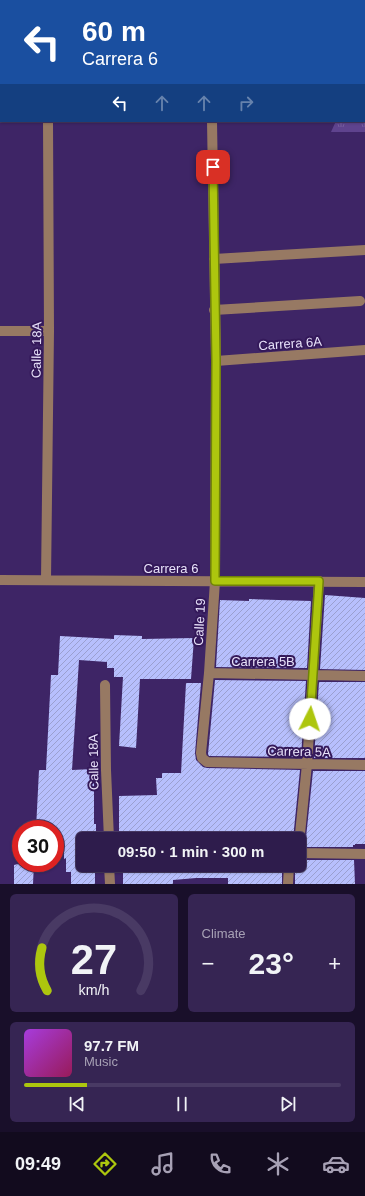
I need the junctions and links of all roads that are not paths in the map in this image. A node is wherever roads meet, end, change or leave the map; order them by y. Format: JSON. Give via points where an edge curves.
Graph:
{"nodes":[{"id":1,"x":48,"y":122,"type":"edge"},
{"id":2,"x":212,"y":122,"type":"edge"},
{"id":3,"x":365,"y":250,"type":"edge"},
{"id":4,"x":214,"y":259,"type":"junction"},
{"id":5,"x":360,"y":301,"type":"dead end"},
{"id":6,"x":214,"y":310,"type":"junction"},
{"id":7,"x":0,"y":331,"type":"edge"},
{"id":8,"x":49,"y":331,"type":"junction"},
{"id":9,"x":365,"y":350,"type":"edge"},
{"id":10,"x":216,"y":361,"type":"junction"},
{"id":11,"x":0,"y":580,"type":"edge"},
{"id":12,"x":46,"y":580,"type":"junction"},
{"id":13,"x":215,"y":581,"type":"junction"},
{"id":14,"x":319,"y":581,"type":"junction"},
{"id":15,"x":365,"y":582,"type":"edge"},
{"id":16,"x":209,"y":673,"type":"junction"},
{"id":17,"x":313,"y":674,"type":"junction"},
{"id":18,"x":365,"y":676,"type":"edge"},
{"id":19,"x":105,"y":685,"type":"dead end"},
{"id":20,"x":207,"y":762,"type":"joint"},
{"id":21,"x":307,"y":764,"type":"junction"},
{"id":22,"x":365,"y":765,"type":"edge"},
{"id":23,"x":109,"y":832,"type":"edge"},
{"id":24,"x":300,"y":832,"type":"edge"},
{"id":25,"x":306,"y":853,"type":"edge"},
{"id":26,"x":365,"y":854,"type":"edge"},
{"id":27,"x":110,"y":872,"type":"edge"},
{"id":28,"x":289,"y":872,"type":"edge"},
{"id":29,"x":110,"y":884,"type":"edge"},
{"id":30,"x":288,"y":884,"type":"edge"}],
"edges":[{"from":1,"to":8,"type":"street","name":"Calle 18A"},
{"from":2,"to":4,"type":"street","name":"Calle 19"},
{"from":3,"to":4,"type":"street"},
{"from":4,"to":6,"type":"street","name":"Calle 19"},
{"from":5,"to":6,"type":"street"},
{"from":6,"to":10,"type":"street","name":"Calle 19"},
{"from":7,"to":8,"type":"street"},
{"from":8,"to":12,"type":"street","name":"Calle 18A"},
{"from":9,"to":10,"type":"street","name":"Carrera 6A"},
{"from":10,"to":13,"type":"street","name":"Calle 19"},
{"from":11,"to":12,"type":"street","name":"Carrera 6"},
{"from":12,"to":13,"type":"street","name":"Carrera 6"},
{"from":13,"to":14,"type":"street","name":"Carrera 6"},
{"from":13,"to":16,"type":"street","name":"Calle 19"},
{"from":14,"to":15,"type":"street","name":"Carrera 6"},
{"from":14,"to":17,"type":"street"},
{"from":16,"to":17,"type":"street","name":"Carrera 5B"},
{"from":16,"to":20,"type":"street","name":"Calle 19","via":[[201,753]]},
{"from":17,"to":18,"type":"street","name":"Carrera 5B"},
{"from":17,"to":21,"type":"street"},
{"from":19,"to":23,"type":"street","name":"Calle 18A"},
{"from":20,"to":21,"type":"street","name":"Carrera 5A"},
{"from":21,"to":22,"type":"street","name":"Carrera 5A"},
{"from":21,"to":24,"type":"street"},
{"from":25,"to":26,"type":"street"},
{"from":27,"to":29,"type":"street"},
{"from":28,"to":30,"type":"street"}]}
